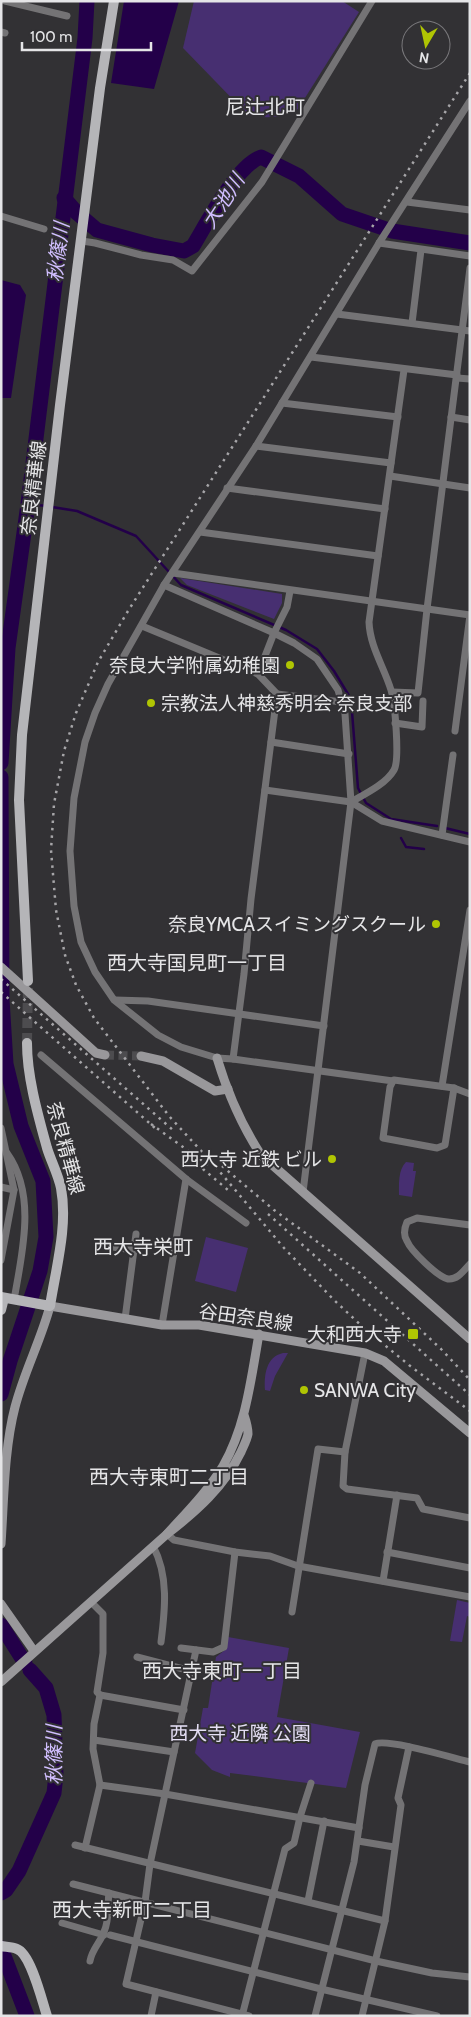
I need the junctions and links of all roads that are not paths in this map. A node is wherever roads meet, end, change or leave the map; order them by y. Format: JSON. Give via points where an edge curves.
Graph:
{"nodes":[{"id":1,"x":5,"y":1,"type":"edge"},
{"id":2,"x":114,"y":1,"type":"edge"},
{"id":3,"x":372,"y":1,"type":"edge"},
{"id":4,"x":19,"y":3,"type":"edge"},
{"id":5,"x":68,"y":16,"type":"dead end"},
{"id":6,"x":470,"y":101,"type":"edge"},
{"id":7,"x":406,"y":202,"type":"junction"},
{"id":8,"x":470,"y":210,"type":"edge"},
{"id":9,"x":1,"y":216,"type":"edge"},
{"id":10,"x":44,"y":229,"type":"dead end"},
{"id":11,"x":82,"y":238,"type":"junction"},
{"id":12,"x":379,"y":244,"type":"junction"},
{"id":13,"x":422,"y":250,"type":"junction"},
{"id":14,"x":470,"y":256,"type":"edge"},
{"id":15,"x":470,"y":268,"type":"edge"},
{"id":16,"x":337,"y":314,"type":"junction"},
{"id":17,"x":412,"y":323,"type":"junction"},
{"id":18,"x":462,"y":330,"type":"junction"},
{"id":19,"x":470,"y":331,"type":"edge"},
{"id":20,"x":311,"y":357,"type":"junction"},
{"id":21,"x":404,"y":370,"type":"junction"},
{"id":22,"x":457,"y":376,"type":"junction"},
{"id":23,"x":470,"y":379,"type":"edge"},
{"id":24,"x":282,"y":403,"type":"junction"},
{"id":25,"x":398,"y":417,"type":"junction"},
{"id":26,"x":451,"y":417,"type":"junction"},
{"id":27,"x":470,"y":420,"type":"edge"},
{"id":28,"x":256,"y":446,"type":"junction"},
{"id":29,"x":391,"y":463,"type":"junction"},
{"id":30,"x":390,"y":476,"type":"junction"},
{"id":31,"x":442,"y":483,"type":"junction"},
{"id":32,"x":227,"y":488,"type":"junction"},
{"id":33,"x":470,"y":488,"type":"edge"},
{"id":34,"x":384,"y":509,"type":"junction"},
{"id":35,"x":200,"y":532,"type":"junction"},
{"id":36,"x":378,"y":556,"type":"junction"},
{"id":37,"x":173,"y":573,"type":"junction"},
{"id":38,"x":164,"y":585,"type":"junction"},
{"id":39,"x":290,"y":591,"type":"junction"},
{"id":40,"x":372,"y":602,"type":"junction"},
{"id":41,"x":426,"y":609,"type":"junction"},
{"id":42,"x":470,"y":615,"type":"edge"},
{"id":43,"x":142,"y":626,"type":"junction"},
{"id":44,"x":274,"y":633,"type":"junction"},
{"id":45,"x":258,"y":674,"type":"junction"},
{"id":46,"x":392,"y":692,"type":"junction"},
{"id":47,"x":277,"y":694,"type":"junction"},
{"id":48,"x":423,"y":701,"type":"dead end"},
{"id":49,"x":342,"y":702,"type":"junction"},
{"id":50,"x":395,"y":723,"type":"junction"},
{"id":51,"x":455,"y":731,"type":"dead end"},
{"id":52,"x":271,"y":742,"type":"junction"},
{"id":53,"x":349,"y":754,"type":"junction"},
{"id":54,"x":453,"y":755,"type":"dead end"},
{"id":55,"x":265,"y":790,"type":"junction"},
{"id":56,"x":351,"y":802,"type":"junction"},
{"id":57,"x":442,"y":835,"type":"junction"},
{"id":58,"x":470,"y":842,"type":"edge"},
{"id":59,"x":470,"y":910,"type":"edge"},
{"id":60,"x":1,"y":967,"type":"edge"},
{"id":61,"x":23,"y":981,"type":"junction"},
{"id":62,"x":114,"y":1000,"type":"junction"},
{"id":63,"x":240,"y":1015,"type":"junction"},
{"id":64,"x":324,"y":1026,"type":"junction"},
{"id":65,"x":28,"y":1043,"type":"tunnel mouth"},
{"id":66,"x":41,"y":1055,"type":"dead end"},
{"id":67,"x":105,"y":1055,"type":"tunnel mouth"},
{"id":68,"x":141,"y":1056,"type":"tunnel mouth"},
{"id":69,"x":217,"y":1058,"type":"junction"},
{"id":70,"x":233,"y":1059,"type":"junction"},
{"id":71,"x":319,"y":1071,"type":"junction"},
{"id":72,"x":394,"y":1080,"type":"dead end"},
{"id":73,"x":442,"y":1086,"type":"junction"},
{"id":74,"x":454,"y":1088,"type":"junction"},
{"id":75,"x":228,"y":1089,"type":"junction"},
{"id":76,"x":470,"y":1094,"type":"edge"},
{"id":77,"x":1,"y":1128,"type":"edge"},
{"id":78,"x":3,"y":1144,"type":"edge"},
{"id":79,"x":7,"y":1153,"type":"junction"},
{"id":80,"x":186,"y":1180,"type":"junction"},
{"id":81,"x":1,"y":1188,"type":"edge"},
{"id":82,"x":14,"y":1190,"type":"junction"},
{"id":83,"x":303,"y":1192,"type":"junction"},
{"id":84,"x":246,"y":1223,"type":"dead end"},
{"id":85,"x":469,"y":1225,"type":"edge"},
{"id":86,"x":136,"y":1234,"type":"dead end"},
{"id":87,"x":3,"y":1237,"type":"edge"},
{"id":88,"x":99,"y":1245,"type":"dead end"},
{"id":89,"x":133,"y":1250,"type":"junction"},
{"id":90,"x":1,"y":1260,"type":"edge"},
{"id":91,"x":470,"y":1264,"type":"edge"},
{"id":92,"x":7,"y":1298,"type":"edge"},
{"id":93,"x":47,"y":1305,"type":"junction"},
{"id":94,"x":1,"y":1310,"type":"edge"},
{"id":95,"x":125,"y":1319,"type":"junction"},
{"id":96,"x":162,"y":1325,"type":"junction"},
{"id":97,"x":259,"y":1334,"type":"junction"},
{"id":98,"x":470,"y":1338,"type":"edge"},
{"id":99,"x":365,"y":1353,"type":"junction"},
{"id":100,"x":470,"y":1433,"type":"edge"},
{"id":101,"x":345,"y":1452,"type":"junction"},
{"id":102,"x":397,"y":1495,"type":"junction"},
{"id":103,"x":470,"y":1518,"type":"edge"},
{"id":104,"x":167,"y":1534,"type":"junction"},
{"id":105,"x":1,"y":1544,"type":"edge"},
{"id":106,"x":153,"y":1546,"type":"junction"},
{"id":107,"x":235,"y":1552,"type":"junction"},
{"id":108,"x":387,"y":1552,"type":"junction"},
{"id":109,"x":298,"y":1566,"type":"junction"},
{"id":110,"x":470,"y":1568,"type":"edge"},
{"id":111,"x":383,"y":1581,"type":"junction"},
{"id":112,"x":470,"y":1597,"type":"edge"},
{"id":113,"x":91,"y":1602,"type":"junction"},
{"id":114,"x":1,"y":1604,"type":"edge"},
{"id":115,"x":292,"y":1612,"type":"dead end"},
{"id":116,"x":161,"y":1642,"type":"dead end"},
{"id":117,"x":181,"y":1648,"type":"dead end"},
{"id":118,"x":196,"y":1650,"type":"junction"},
{"id":119,"x":34,"y":1651,"type":"junction"},
{"id":120,"x":137,"y":1657,"type":"dead end"},
{"id":121,"x":191,"y":1671,"type":"junction"},
{"id":122,"x":1,"y":1682,"type":"edge"},
{"id":123,"x":100,"y":1695,"type":"junction"},
{"id":124,"x":184,"y":1710,"type":"junction"},
{"id":125,"x":94,"y":1740,"type":"junction"},
{"id":126,"x":409,"y":1747,"type":"junction"},
{"id":127,"x":174,"y":1752,"type":"junction"},
{"id":128,"x":470,"y":1762,"type":"edge"},
{"id":129,"x":311,"y":1783,"type":"dead end"},
{"id":130,"x":100,"y":1785,"type":"junction"},
{"id":131,"x":165,"y":1794,"type":"junction"},
{"id":132,"x":300,"y":1817,"type":"junction"},
{"id":133,"x":324,"y":1821,"type":"junction"},
{"id":134,"x":360,"y":1828,"type":"junction"},
{"id":135,"x":358,"y":1841,"type":"junction"},
{"id":136,"x":74,"y":1845,"type":"dead end"},
{"id":137,"x":394,"y":1847,"type":"junction"},
{"id":138,"x":85,"y":1848,"type":"junction"},
{"id":139,"x":150,"y":1864,"type":"junction"},
{"id":140,"x":73,"y":1884,"type":"dead end"},
{"id":141,"x":110,"y":1893,"type":"junction"},
{"id":142,"x":275,"y":1893,"type":"junction"},
{"id":143,"x":308,"y":1901,"type":"junction"},
{"id":144,"x":145,"y":1902,"type":"junction"},
{"id":145,"x":342,"y":1909,"type":"junction"},
{"id":146,"x":385,"y":1921,"type":"junction"},
{"id":147,"x":62,"y":1922,"type":"dead end"},
{"id":148,"x":264,"y":1932,"type":"junction"},
{"id":149,"x":107,"y":1935,"type":"junction"},
{"id":150,"x":136,"y":1942,"type":"junction"},
{"id":151,"x":1,"y":1946,"type":"edge"},
{"id":152,"x":331,"y":1950,"type":"junction"},
{"id":153,"x":90,"y":1961,"type":"dead end"},
{"id":154,"x":376,"y":1961,"type":"junction"},
{"id":155,"x":252,"y":1972,"type":"junction"},
{"id":156,"x":470,"y":1977,"type":"edge"},
{"id":157,"x":321,"y":1989,"type":"junction"},
{"id":158,"x":156,"y":1992,"type":"junction"},
{"id":159,"x":366,"y":2000,"type":"junction"},
{"id":160,"x":245,"y":2015,"type":"edge"},
{"id":161,"x":47,"y":2016,"type":"edge"},
{"id":162,"x":151,"y":2016,"type":"edge"},
{"id":163,"x":315,"y":2016,"type":"edge"},
{"id":164,"x":362,"y":2016,"type":"edge"},
{"id":165,"x":437,"y":2016,"type":"edge"}],
"edges":[{"from":1,"to":4,"type":"street"},
{"from":2,"to":11,"type":"main road","name":"奈良精華線"},
{"from":3,"to":11,"type":"street","via":[[262,182],[192,271],[174,260],[141,255]]},
{"from":4,"to":5,"type":"street"},
{"from":6,"to":7,"type":"street"},
{"from":7,"to":8,"type":"street"},
{"from":7,"to":12,"type":"street"},
{"from":9,"to":10,"type":"street"},
{"from":11,"to":61,"type":"main road","name":"奈良精華線","via":[[22,735],[19,800]]},
{"from":12,"to":13,"type":"street"},
{"from":12,"to":16,"type":"street"},
{"from":13,"to":14,"type":"street"},
{"from":13,"to":17,"type":"street"},
{"from":15,"to":18,"type":"street"},
{"from":16,"to":17,"type":"street"},
{"from":16,"to":20,"type":"street"},
{"from":17,"to":18,"type":"street"},
{"from":18,"to":19,"type":"street"},
{"from":18,"to":22,"type":"street"},
{"from":20,"to":21,"type":"street"},
{"from":20,"to":24,"type":"street"},
{"from":21,"to":22,"type":"street"},
{"from":21,"to":25,"type":"street"},
{"from":22,"to":23,"type":"street"},
{"from":22,"to":26,"type":"street"},
{"from":24,"to":25,"type":"street"},
{"from":24,"to":28,"type":"street"},
{"from":25,"to":29,"type":"street"},
{"from":26,"to":27,"type":"street"},
{"from":26,"to":31,"type":"street"},
{"from":28,"to":29,"type":"street"},
{"from":28,"to":32,"type":"street"},
{"from":29,"to":30,"type":"street"},
{"from":30,"to":31,"type":"street"},
{"from":30,"to":34,"type":"street"},
{"from":31,"to":33,"type":"street"},
{"from":31,"to":41,"type":"street"},
{"from":32,"to":34,"type":"street"},
{"from":32,"to":35,"type":"street"},
{"from":34,"to":36,"type":"street"},
{"from":35,"to":36,"type":"street"},
{"from":35,"to":37,"type":"street"},
{"from":36,"to":40,"type":"street"},
{"from":37,"to":38,"type":"street"},
{"from":37,"to":39,"type":"street"},
{"from":38,"to":43,"type":"street"},
{"from":38,"to":44,"type":"street"},
{"from":39,"to":40,"type":"street"},
{"from":39,"to":44,"type":"street","via":[[287,607]]},
{"from":40,"to":41,"type":"street"},
{"from":40,"to":46,"type":"street","via":[[370,636]]},
{"from":41,"to":42,"type":"street"},
{"from":41,"to":46,"type":"street","via":[[418,693]]},
{"from":42,"to":51,"type":"street"},
{"from":43,"to":45,"type":"street"},
{"from":43,"to":62,"type":"street","via":[[95,713],[78,772],[72,824],[70,851],[74,906],[81,942],[95,972]]},
{"from":44,"to":45,"type":"street"},
{"from":44,"to":49,"type":"street","via":[[317,660],[338,690]]},
{"from":45,"to":47,"type":"street"},
{"from":46,"to":50,"type":"street"},
{"from":47,"to":49,"type":"street"},
{"from":47,"to":52,"type":"street"},
{"from":48,"to":50,"type":"street","via":[[422,727]]},
{"from":49,"to":53,"type":"street"},
{"from":50,"to":56,"type":"street","via":[[398,758],[394,770]]},
{"from":52,"to":53,"type":"street"},
{"from":52,"to":55,"type":"street"},
{"from":53,"to":56,"type":"street"},
{"from":54,"to":57,"type":"street"},
{"from":55,"to":56,"type":"street"},
{"from":55,"to":63,"type":"street"},
{"from":56,"to":57,"type":"street","via":[[382,821]]},
{"from":56,"to":64,"type":"street"},
{"from":57,"to":58,"type":"street"},
{"from":59,"to":73,"type":"street"},
{"from":60,"to":61,"type":"street"},
{"from":61,"to":67,"type":"street","via":[[96,1053]]},
{"from":62,"to":63,"type":"street","via":[[148,1001]]},
{"from":62,"to":69,"type":"street","via":[[158,1035],[181,1047]]},
{"from":63,"to":64,"type":"street"},
{"from":63,"to":70,"type":"street"},
{"from":64,"to":71,"type":"street"},
{"from":65,"to":93,"type":"main road","name":"奈良精華線","via":[[35,1098],[47,1148],[61,1187],[63,1207]]},
{"from":66,"to":80,"type":"street"},
{"from":68,"to":75,"type":"street","via":[[163,1061],[215,1091]]},
{"from":69,"to":70,"type":"street"},
{"from":69,"to":75,"type":"street"},
{"from":70,"to":71,"type":"street"},
{"from":71,"to":74,"type":"street","via":[[393,1081],[383,1138],[437,1148],[445,1146]]},
{"from":71,"to":83,"type":"street"},
{"from":72,"to":73,"type":"street"},
{"from":73,"to":74,"type":"street"},
{"from":74,"to":76,"type":"street"},
{"from":75,"to":83,"type":"street","via":[[261,1155]]},
{"from":77,"to":78,"type":"street"},
{"from":78,"to":79,"type":"street"},
{"from":79,"to":82,"type":"street"},
{"from":79,"to":92,"type":"street","via":[[16,1166],[26,1212],[25,1236]]},
{"from":80,"to":84,"type":"street"},
{"from":80,"to":96,"type":"street"},
{"from":81,"to":82,"type":"street"},
{"from":82,"to":87,"type":"street"},
{"from":83,"to":98,"type":"street"},
{"from":85,"to":91,"type":"street","via":[[417,1218],[406,1222],[404,1234],[411,1249],[439,1275],[448,1279],[458,1277]]},
{"from":86,"to":89,"type":"street"},
{"from":87,"to":90,"type":"street"},
{"from":88,"to":89,"type":"street"},
{"from":89,"to":95,"type":"street"},
{"from":92,"to":93,"type":"main road"},
{"from":92,"to":94,"type":"main road"},
{"from":93,"to":95,"type":"street","name":"谷田奈良線"},
{"from":93,"to":105,"type":"street","via":[[45,1326],[14,1409]]},
{"from":95,"to":96,"type":"street","name":"谷田奈良線"},
{"from":96,"to":97,"type":"street","name":"谷田奈良線","via":[[199,1325]]},
{"from":97,"to":99,"type":"street","name":"谷田奈良線"},
{"from":97,"to":104,"type":"street","via":[[244,1415],[247,1438],[237,1460],[209,1499]]},
{"from":99,"to":100,"type":"street","name":"谷田奈良線","via":[[384,1360]]},
{"from":99,"to":101,"type":"street"},
{"from":101,"to":102,"type":"street","via":[[343,1486]]},
{"from":101,"to":109,"type":"street","via":[[318,1449]]},
{"from":102,"to":103,"type":"street","via":[[417,1498],[423,1510]]},
{"from":102,"to":108,"type":"street"},
{"from":104,"to":106,"type":"street"},
{"from":104,"to":107,"type":"street","via":[[174,1540]]},
{"from":106,"to":113,"type":"street"},
{"from":106,"to":116,"type":"street","via":[[162,1570],[166,1605]]},
{"from":107,"to":109,"type":"street","via":[[270,1556]]},
{"from":107,"to":118,"type":"street","via":[[224,1647],[213,1652]]},
{"from":108,"to":110,"type":"street"},
{"from":108,"to":111,"type":"street"},
{"from":109,"to":111,"type":"street"},
{"from":109,"to":115,"type":"street"},
{"from":111,"to":112,"type":"street"},
{"from":113,"to":119,"type":"street"},
{"from":113,"to":123,"type":"street","via":[[103,1614],[103,1653],[97,1692]]},
{"from":114,"to":119,"type":"street"},
{"from":117,"to":118,"type":"street"},
{"from":118,"to":121,"type":"street"},
{"from":119,"to":122,"type":"street"},
{"from":120,"to":121,"type":"street"},
{"from":121,"to":124,"type":"street"},
{"from":123,"to":124,"type":"street"},
{"from":123,"to":125,"type":"street"},
{"from":124,"to":127,"type":"street"},
{"from":125,"to":127,"type":"street"},
{"from":125,"to":130,"type":"street"},
{"from":126,"to":128,"type":"street"},
{"from":126,"to":134,"type":"street","via":[[375,1744],[365,1784]]},
{"from":126,"to":137,"type":"street","via":[[398,1798],[401,1805]]},
{"from":127,"to":131,"type":"street"},
{"from":129,"to":132,"type":"street"},
{"from":130,"to":131,"type":"street"},
{"from":130,"to":138,"type":"street"},
{"from":131,"to":132,"type":"street"},
{"from":131,"to":139,"type":"street"},
{"from":132,"to":133,"type":"street"},
{"from":132,"to":142,"type":"street","via":[[294,1843],[285,1849]]},
{"from":133,"to":134,"type":"street"},
{"from":133,"to":143,"type":"street"},
{"from":134,"to":135,"type":"street"},
{"from":135,"to":137,"type":"street"},
{"from":135,"to":145,"type":"street"},
{"from":136,"to":138,"type":"street"},
{"from":137,"to":146,"type":"street"},
{"from":138,"to":139,"type":"street"},
{"from":139,"to":142,"type":"street"},
{"from":139,"to":144,"type":"street"},
{"from":140,"to":141,"type":"street"},
{"from":141,"to":144,"type":"street"},
{"from":141,"to":149,"type":"street"},
{"from":142,"to":143,"type":"street"},
{"from":142,"to":148,"type":"street"},
{"from":143,"to":145,"type":"street"},
{"from":144,"to":148,"type":"street"},
{"from":144,"to":150,"type":"street"},
{"from":145,"to":146,"type":"street"},
{"from":145,"to":152,"type":"street"},
{"from":146,"to":154,"type":"street"},
{"from":147,"to":149,"type":"street"},
{"from":148,"to":152,"type":"street"},
{"from":148,"to":155,"type":"street"},
{"from":149,"to":150,"type":"street"},
{"from":149,"to":153,"type":"street","via":[[92,1952]]},
{"from":150,"to":155,"type":"street"},
{"from":150,"to":158,"type":"street","via":[[126,1984]]},
{"from":151,"to":161,"type":"main road","via":[[18,1949],[29,1964]]},
{"from":152,"to":154,"type":"street"},
{"from":152,"to":157,"type":"street"},
{"from":154,"to":156,"type":"street"},
{"from":154,"to":159,"type":"street"},
{"from":155,"to":157,"type":"street"},
{"from":155,"to":160,"type":"street"},
{"from":157,"to":159,"type":"street"},
{"from":157,"to":163,"type":"street"},
{"from":158,"to":160,"type":"street"},
{"from":158,"to":162,"type":"street"},
{"from":159,"to":164,"type":"street"},
{"from":159,"to":165,"type":"street"}]}
